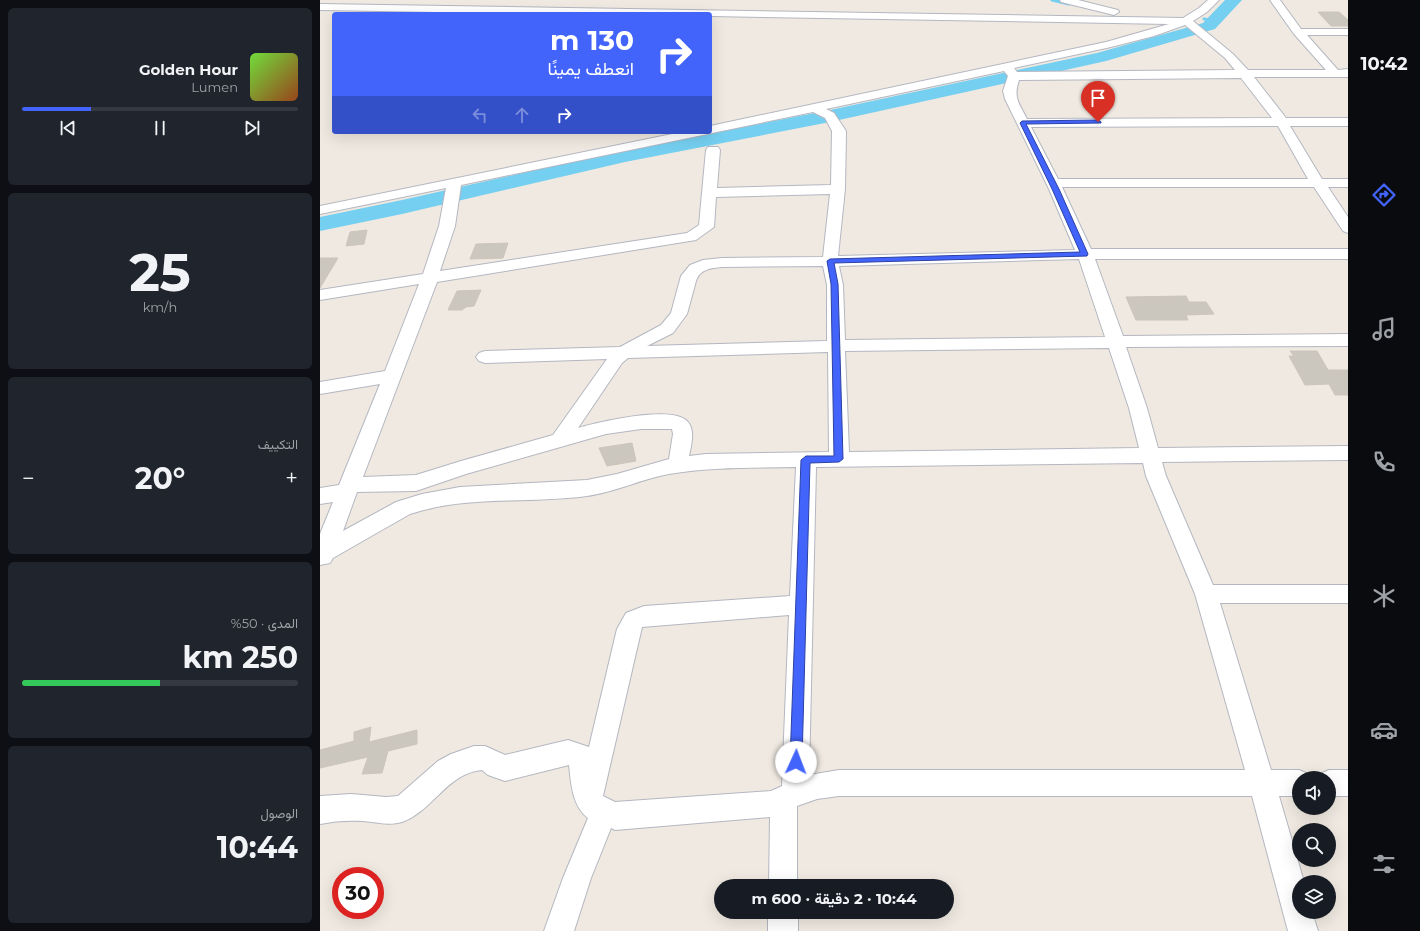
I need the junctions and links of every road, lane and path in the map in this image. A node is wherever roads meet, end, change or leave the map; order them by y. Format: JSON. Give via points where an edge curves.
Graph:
{"nodes":[{"id":1,"x":1065,"y":0,"type":"edge"},
{"id":2,"x":1214,"y":0,"type":"edge"},
{"id":3,"x":1275,"y":0,"type":"edge"},
{"id":4,"x":320,"y":7,"type":"edge"},
{"id":5,"x":660,"y":12,"type":"edge"},
{"id":6,"x":712,"y":13,"type":"edge"},
{"id":7,"x":1137,"y":19,"type":"junction"},
{"id":8,"x":1186,"y":21,"type":"junction"},
{"id":9,"x":1298,"y":32,"type":"junction"},
{"id":10,"x":1348,"y":32,"type":"edge"},
{"id":11,"x":1010,"y":71,"type":"junction"},
{"id":12,"x":1244,"y":73,"type":"junction"},
{"id":13,"x":1335,"y":73,"type":"junction"},
{"id":14,"x":1348,"y":73,"type":"edge"},
{"id":15,"x":815,"y":108,"type":"junction"},
{"id":16,"x":1281,"y":121,"type":"junction"},
{"id":17,"x":1348,"y":122,"type":"edge"},
{"id":18,"x":1022,"y":123,"type":"junction"},
{"id":19,"x":712,"y":130,"type":"edge"},
{"id":20,"x":691,"y":134,"type":"edge"},
{"id":21,"x":713,"y":150,"type":"dead end"},
{"id":22,"x":454,"y":183,"type":"junction"},
{"id":23,"x":1052,"y":183,"type":"junction"},
{"id":24,"x":1318,"y":183,"type":"junction"},
{"id":25,"x":1348,"y":183,"type":"edge"},
{"id":26,"x":838,"y":189,"type":"junction"},
{"id":27,"x":709,"y":193,"type":"junction"},
{"id":28,"x":320,"y":210,"type":"edge"},
{"id":29,"x":1348,"y":228,"type":"edge"},
{"id":30,"x":1085,"y":254,"type":"junction"},
{"id":31,"x":1348,"y":254,"type":"edge"},
{"id":32,"x":830,"y":261,"type":"junction"},
{"id":33,"x":430,"y":278,"type":"junction"},
{"id":34,"x":320,"y":295,"type":"edge"},
{"id":35,"x":1348,"y":340,"type":"edge"},
{"id":36,"x":1116,"y":342,"type":"junction"},
{"id":37,"x":836,"y":346,"type":"junction"},
{"id":38,"x":622,"y":353,"type":"junction"},
{"id":39,"x":485,"y":357,"type":"dead end"},
{"id":40,"x":392,"y":376,"type":"junction"},
{"id":41,"x":320,"y":388,"type":"edge"},
{"id":42,"x":560,"y":440,"type":"junction"},
{"id":43,"x":1348,"y":454,"type":"edge"},
{"id":44,"x":1151,"y":455,"type":"junction"},
{"id":45,"x":839,"y":459,"type":"junction"},
{"id":46,"x":806,"y":460,"type":"junction"},
{"id":47,"x":678,"y":465,"type":"junction"},
{"id":48,"x":348,"y":489,"type":"junction"},
{"id":49,"x":320,"y":496,"type":"edge"},
{"id":50,"x":322,"y":556,"type":"edge"},
{"id":51,"x":1206,"y":594,"type":"junction"},
{"id":52,"x":1348,"y":594,"type":"edge"},
{"id":53,"x":801,"y":605,"type":"junction"},
{"id":54,"x":1262,"y":783,"type":"junction"},
{"id":55,"x":1292,"y":783,"type":"edge"},
{"id":56,"x":1336,"y":783,"type":"edge"},
{"id":57,"x":1348,"y":783,"type":"edge"},
{"id":58,"x":790,"y":797,"type":"junction"},
{"id":59,"x":596,"y":807,"type":"junction"},
{"id":60,"x":320,"y":810,"type":"edge"},
{"id":61,"x":784,"y":879,"type":"edge"},
{"id":62,"x":783,"y":919,"type":"edge"},
{"id":63,"x":559,"y":931,"type":"edge"},
{"id":64,"x":782,"y":931,"type":"edge"},
{"id":65,"x":1303,"y":931,"type":"edge"}],
"edges":[{"from":1,"to":7,"type":"street"},
{"from":2,"to":8,"type":"street","via":[[1201,13]]},
{"from":3,"to":9,"type":"street"},
{"from":4,"to":5,"type":"street"},
{"from":6,"to":7,"type":"street"},
{"from":7,"to":8,"type":"street"},
{"from":8,"to":11,"type":"street"},
{"from":8,"to":12,"type":"street","via":[[1229,56]]},
{"from":9,"to":10,"type":"street"},
{"from":9,"to":13,"type":"street"},
{"from":11,"to":12,"type":"street"},
{"from":11,"to":15,"type":"street"},
{"from":11,"to":18,"type":"street","via":[[1008,91]]},
{"from":12,"to":13,"type":"street"},
{"from":12,"to":16,"type":"street"},
{"from":13,"to":14,"type":"street"},
{"from":15,"to":19,"type":"street"},
{"from":15,"to":26,"type":"street","via":[[830,116],[839,131]]},
{"from":16,"to":17,"type":"street"},
{"from":16,"to":18,"type":"street"},
{"from":16,"to":24,"type":"street"},
{"from":18,"to":23,"type":"street"},
{"from":20,"to":22,"type":"street"},
{"from":21,"to":27,"type":"street"},
{"from":22,"to":28,"type":"street"},
{"from":22,"to":33,"type":"street","via":[[443,241]]},
{"from":23,"to":24,"type":"street"},
{"from":23,"to":30,"type":"street"},
{"from":24,"to":25,"type":"street"},
{"from":24,"to":29,"type":"street"},
{"from":26,"to":27,"type":"street"},
{"from":26,"to":32,"type":"street"},
{"from":27,"to":33,"type":"street","via":[[706,227],[691,236]]},
{"from":30,"to":31,"type":"street"},
{"from":30,"to":32,"type":"street"},
{"from":30,"to":36,"type":"street"},
{"from":32,"to":37,"type":"street","via":[[835,284]]},
{"from":32,"to":38,"type":"street","via":[[706,263],[699,266],[689,275],[679,314],[672,324]]},
{"from":33,"to":34,"type":"street"},
{"from":33,"to":40,"type":"street"},
{"from":35,"to":36,"type":"street"},
{"from":36,"to":37,"type":"street"},
{"from":36,"to":44,"type":"street"},
{"from":37,"to":38,"type":"street"},
{"from":37,"to":45,"type":"street"},
{"from":38,"to":39,"type":"street"},
{"from":38,"to":42,"type":"street","via":[[610,366]]},
{"from":40,"to":41,"type":"street"},
{"from":40,"to":48,"type":"street"},
{"from":42,"to":47,"type":"street","via":[[623,424],[673,422],[680,425],[682,430]]},
{"from":42,"to":48,"type":"street","via":[[444,472],[416,483]]},
{"from":43,"to":44,"type":"street"},
{"from":44,"to":45,"type":"street"},
{"from":44,"to":51,"type":"street","via":[[1156,476]]},
{"from":45,"to":46,"type":"street"},
{"from":46,"to":47,"type":"street","via":[[706,461]]},
{"from":46,"to":53,"type":"street"},
{"from":47,"to":50,"type":"street","via":[[587,488],[460,495],[422,502],[403,508]]},
{"from":48,"to":49,"type":"street"},
{"from":48,"to":50,"type":"street"},
{"from":51,"to":52,"type":"street"},
{"from":51,"to":54,"type":"street"},
{"from":53,"to":58,"type":"street"},
{"from":53,"to":59,"type":"street","via":[[644,616],[634,620],[629,629]]},
{"from":54,"to":55,"type":"street"},
{"from":54,"to":58,"type":"street","via":[[839,783],[822,785]]},
{"from":54,"to":65,"type":"street"},
{"from":56,"to":57,"type":"street"},
{"from":58,"to":59,"type":"street","via":[[772,804],[615,816]]},
{"from":58,"to":61,"type":"street"},
{"from":59,"to":60,"type":"street","via":[[582,760],[579,755],[568,752],[505,768],[496,767],[490,761],[481,758],[455,765],[437,777],[415,800],[397,810],[352,807]]},
{"from":59,"to":63,"type":"street","via":[[580,871]]},
{"from":62,"to":64,"type":"street"}]}
